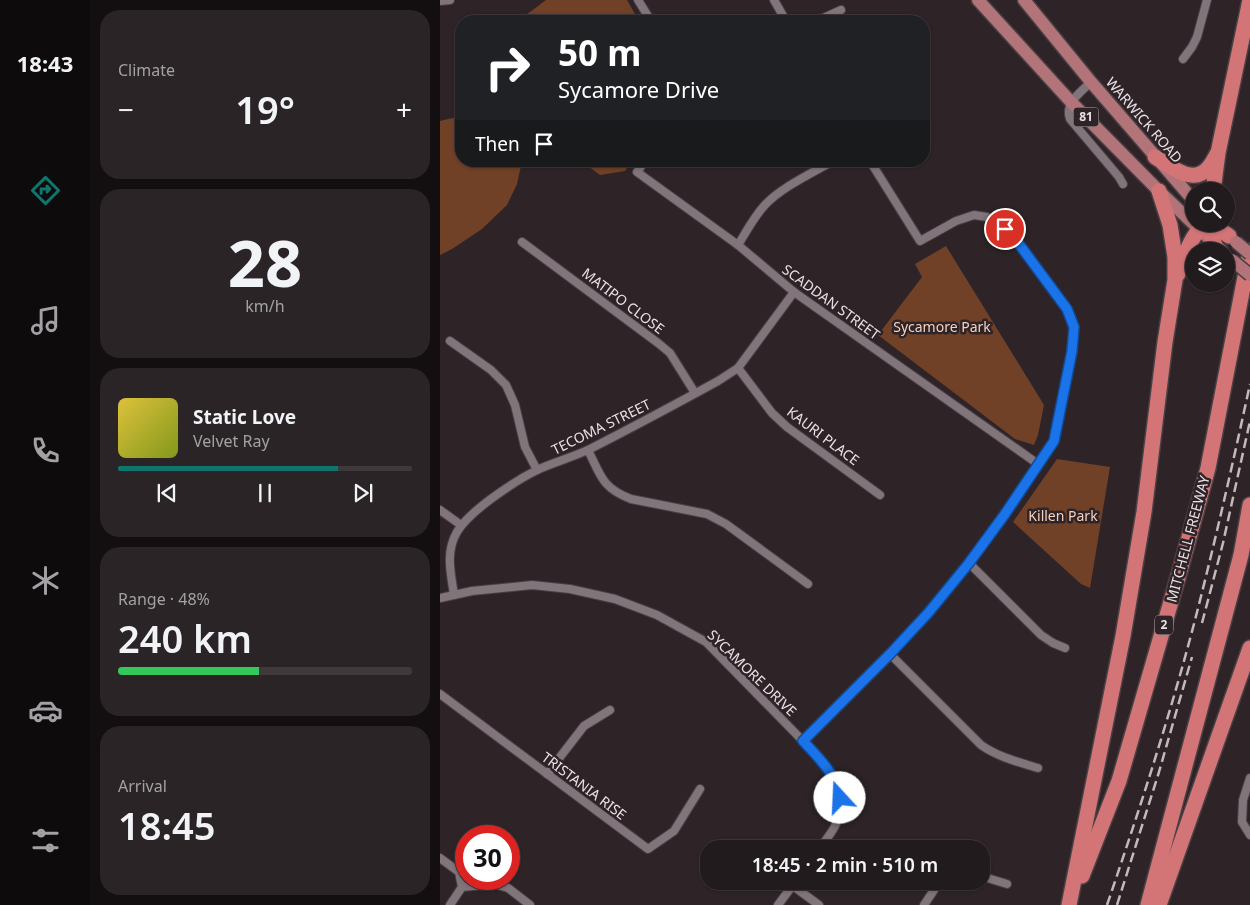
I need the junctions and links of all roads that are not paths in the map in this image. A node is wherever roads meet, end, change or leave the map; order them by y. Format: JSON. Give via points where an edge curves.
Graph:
{"nodes":[{"id":1,"x":450,"y":0,"type":"edge"},
{"id":2,"x":638,"y":0,"type":"edge"},
{"id":3,"x":774,"y":0,"type":"edge"},
{"id":4,"x":978,"y":0,"type":"edge"},
{"id":5,"x":1024,"y":0,"type":"edge"},
{"id":6,"x":1207,"y":0,"type":"edge"},
{"id":7,"x":1250,"y":0,"type":"edge"},
{"id":8,"x":440,"y":1,"type":"edge"},
{"id":9,"x":840,"y":10,"type":"dead end"},
{"id":10,"x":647,"y":15,"type":"edge"},
{"id":11,"x":783,"y":15,"type":"edge"},
{"id":12,"x":830,"y":15,"type":"edge"},
{"id":13,"x":1183,"y":59,"type":"dead end"},
{"id":14,"x":1091,"y":82,"type":"junction"},
{"id":15,"x":1071,"y":102,"type":"junction"},
{"id":16,"x":1218,"y":153,"type":"junction"},
{"id":17,"x":1155,"y":157,"type":"junction"},
{"id":18,"x":1134,"y":165,"type":"junction"},
{"id":19,"x":641,"y":167,"type":"edge"},
{"id":20,"x":823,"y":167,"type":"edge"},
{"id":21,"x":874,"y":167,"type":"edge"},
{"id":22,"x":1214,"y":182,"type":"edge"},
{"id":23,"x":1159,"y":191,"type":"junction"},
{"id":24,"x":1185,"y":191,"type":"edge"},
{"id":25,"x":1185,"y":210,"type":"edge"},
{"id":26,"x":1200,"y":232,"type":"edge"},
{"id":27,"x":1221,"y":232,"type":"edge"},
{"id":28,"x":1232,"y":239,"type":"joint"},
{"id":29,"x":522,"y":242,"type":"dead end"},
{"id":30,"x":738,"y":245,"type":"junction"},
{"id":31,"x":1250,"y":252,"type":"edge"},
{"id":32,"x":1235,"y":262,"type":"edge"},
{"id":33,"x":1250,"y":275,"type":"edge"},
{"id":34,"x":1175,"y":280,"type":"junction"},
{"id":35,"x":794,"y":292,"type":"junction"},
{"id":36,"x":450,"y":341,"type":"dead end"},
{"id":37,"x":738,"y":368,"type":"junction"},
{"id":38,"x":695,"y":393,"type":"junction"},
{"id":39,"x":588,"y":450,"type":"junction"},
{"id":40,"x":1038,"y":464,"type":"junction"},
{"id":41,"x":538,"y":470,"type":"junction"},
{"id":42,"x":880,"y":495,"type":"dead end"},
{"id":43,"x":1250,"y":505,"type":"edge"},
{"id":44,"x":440,"y":510,"type":"edge"},
{"id":45,"x":461,"y":525,"type":"junction"},
{"id":46,"x":969,"y":563,"type":"junction"},
{"id":47,"x":808,"y":584,"type":"dead end"},
{"id":48,"x":454,"y":595,"type":"junction"},
{"id":49,"x":440,"y":598,"type":"edge"},
{"id":50,"x":1065,"y":648,"type":"dead end"},
{"id":51,"x":1250,"y":648,"type":"edge"},
{"id":52,"x":890,"y":654,"type":"junction"},
{"id":53,"x":440,"y":694,"type":"edge"},
{"id":54,"x":610,"y":710,"type":"dead end"},
{"id":55,"x":803,"y":741,"type":"junction"},
{"id":56,"x":1038,"y":768,"type":"dead end"},
{"id":57,"x":547,"y":774,"type":"junction"},
{"id":58,"x":1250,"y":778,"type":"edge"},
{"id":59,"x":700,"y":789,"type":"dead end"},
{"id":60,"x":1250,"y":835,"type":"edge"},
{"id":61,"x":826,"y":840,"type":"edge"},
{"id":62,"x":440,"y":858,"type":"edge"},
{"id":63,"x":455,"y":869,"type":"edge"},
{"id":64,"x":990,"y":879,"type":"edge"},
{"id":65,"x":1006,"y":884,"type":"dead end"},
{"id":66,"x":460,"y":890,"type":"edge"},
{"id":67,"x":511,"y":890,"type":"edge"},
{"id":68,"x":789,"y":890,"type":"edge"},
{"id":69,"x":802,"y":890,"type":"edge"},
{"id":70,"x":934,"y":890,"type":"edge"},
{"id":71,"x":450,"y":905,"type":"edge"},
{"id":72,"x":530,"y":905,"type":"edge"},
{"id":73,"x":778,"y":905,"type":"edge"},
{"id":74,"x":819,"y":905,"type":"edge"},
{"id":75,"x":924,"y":905,"type":"edge"},
{"id":76,"x":1070,"y":905,"type":"edge"},
{"id":77,"x":1148,"y":905,"type":"edge"},
{"id":78,"x":1159,"y":905,"type":"edge"}],
"edges":[{"from":1,"to":8,"type":"street"},
{"from":2,"to":10,"type":"street"},
{"from":3,"to":11,"type":"street"},
{"from":4,"to":15,"type":"main road","number":"81"},
{"from":5,"to":14,"type":"main road","name":"WARWICK ROAD","number":"81"},
{"from":6,"to":13,"type":"street","via":[[1198,34]]},
{"from":7,"to":16,"type":"highway"},
{"from":9,"to":12,"type":"street"},
{"from":14,"to":15,"type":"street","name":"WARWICK ROAD"},
{"from":14,"to":17,"type":"main road","name":"WARWICK ROAD","number":"81"},
{"from":15,"to":18,"type":"main road","number":"81"},
{"from":15,"to":18,"type":"street","via":[[1070,119],[1121,180]]},
{"from":16,"to":17,"type":"highway","via":[[1203,173],[1193,176]]},
{"from":16,"to":22,"type":"highway"},
{"from":17,"to":24,"type":"main road","name":"WARWICK ROAD","number":"81"},
{"from":18,"to":23,"type":"main road","number":"81"},
{"from":19,"to":30,"type":"street","name":"SCADDAN STREET","via":[[637,172]]},
{"from":20,"to":30,"type":"street","via":[[763,206]]},
{"from":21,"to":40,"type":"street","via":[[920,241],[956,221],[974,216],[987,217],[1016,240],[1067,309],[1074,327],[1072,351],[1054,441]]},
{"from":23,"to":25,"type":"main road","number":"81"},
{"from":23,"to":34,"type":"highway","via":[[1176,257]]},
{"from":26,"to":34,"type":"highway","via":[[1193,238]]},
{"from":27,"to":28,"type":"highway"},
{"from":28,"to":31,"type":"main road","bridge":true},
{"from":29,"to":38,"type":"street","name":"MATIPO CLOSE","via":[[670,353]]},
{"from":30,"to":35,"type":"street","name":"SCADDAN STREET"},
{"from":31,"to":76,"type":"highway","name":"MITCHELL FREEWAY","number":"2","via":[[1208,468],[1179,574],[1119,781]]},
{"from":32,"to":33,"type":"main road","bridge":true},
{"from":34,"to":76,"type":"highway","via":[[1144,512]]},
{"from":35,"to":37,"type":"street","name":"TECOMA STREET"},
{"from":35,"to":40,"type":"street","name":"SCADDAN STREET"},
{"from":36,"to":41,"type":"street","via":[[491,370],[506,386],[515,405],[526,447]]},
{"from":37,"to":38,"type":"street","name":"TECOMA STREET"},
{"from":37,"to":42,"type":"street","name":"KAURI PLACE","via":[[772,413],[787,427]]},
{"from":38,"to":39,"type":"street","name":"TECOMA STREET"},
{"from":39,"to":41,"type":"street","name":"TECOMA STREET"},
{"from":39,"to":47,"type":"street","via":[[604,483],[620,494],[718,518]]},
{"from":40,"to":46,"type":"street"},
{"from":41,"to":45,"type":"street","name":"TECOMA STREET","via":[[496,495]]},
{"from":43,"to":77,"type":"highway","via":[[1241,555]]},
{"from":44,"to":45,"type":"street"},
{"from":45,"to":48,"type":"street","name":"TECOMA STREET","via":[[451,546],[449,560]]},
{"from":46,"to":50,"type":"street","via":[[1041,635]]},
{"from":46,"to":52,"type":"street"},
{"from":48,"to":49,"type":"street","name":"SYCAMORE DRIVE"},
{"from":48,"to":55,"type":"street","name":"SYCAMORE DRIVE","via":[[532,585],[615,599],[657,615],[706,642]]},
{"from":51,"to":78,"type":"highway"},
{"from":52,"to":55,"type":"street"},
{"from":52,"to":56,"type":"street","via":[[981,745],[1000,756]]},
{"from":53,"to":57,"type":"street","name":"TRISTANIA RISE"},
{"from":54,"to":57,"type":"street","via":[[584,726]]},
{"from":55,"to":61,"type":"street","name":"SYCAMORE DRIVE","via":[[831,772],[839,788],[839,816]]},
{"from":57,"to":59,"type":"street","name":"TRISTANIA RISE","via":[[648,849],[674,831]]},
{"from":58,"to":60,"type":"street","via":[[1243,800],[1242,822]]},
{"from":62,"to":63,"type":"street"},
{"from":64,"to":65,"type":"street"},
{"from":66,"to":71,"type":"street"},
{"from":67,"to":72,"type":"street"},
{"from":68,"to":73,"type":"street"},
{"from":69,"to":74,"type":"street"},
{"from":70,"to":75,"type":"street"}]}
